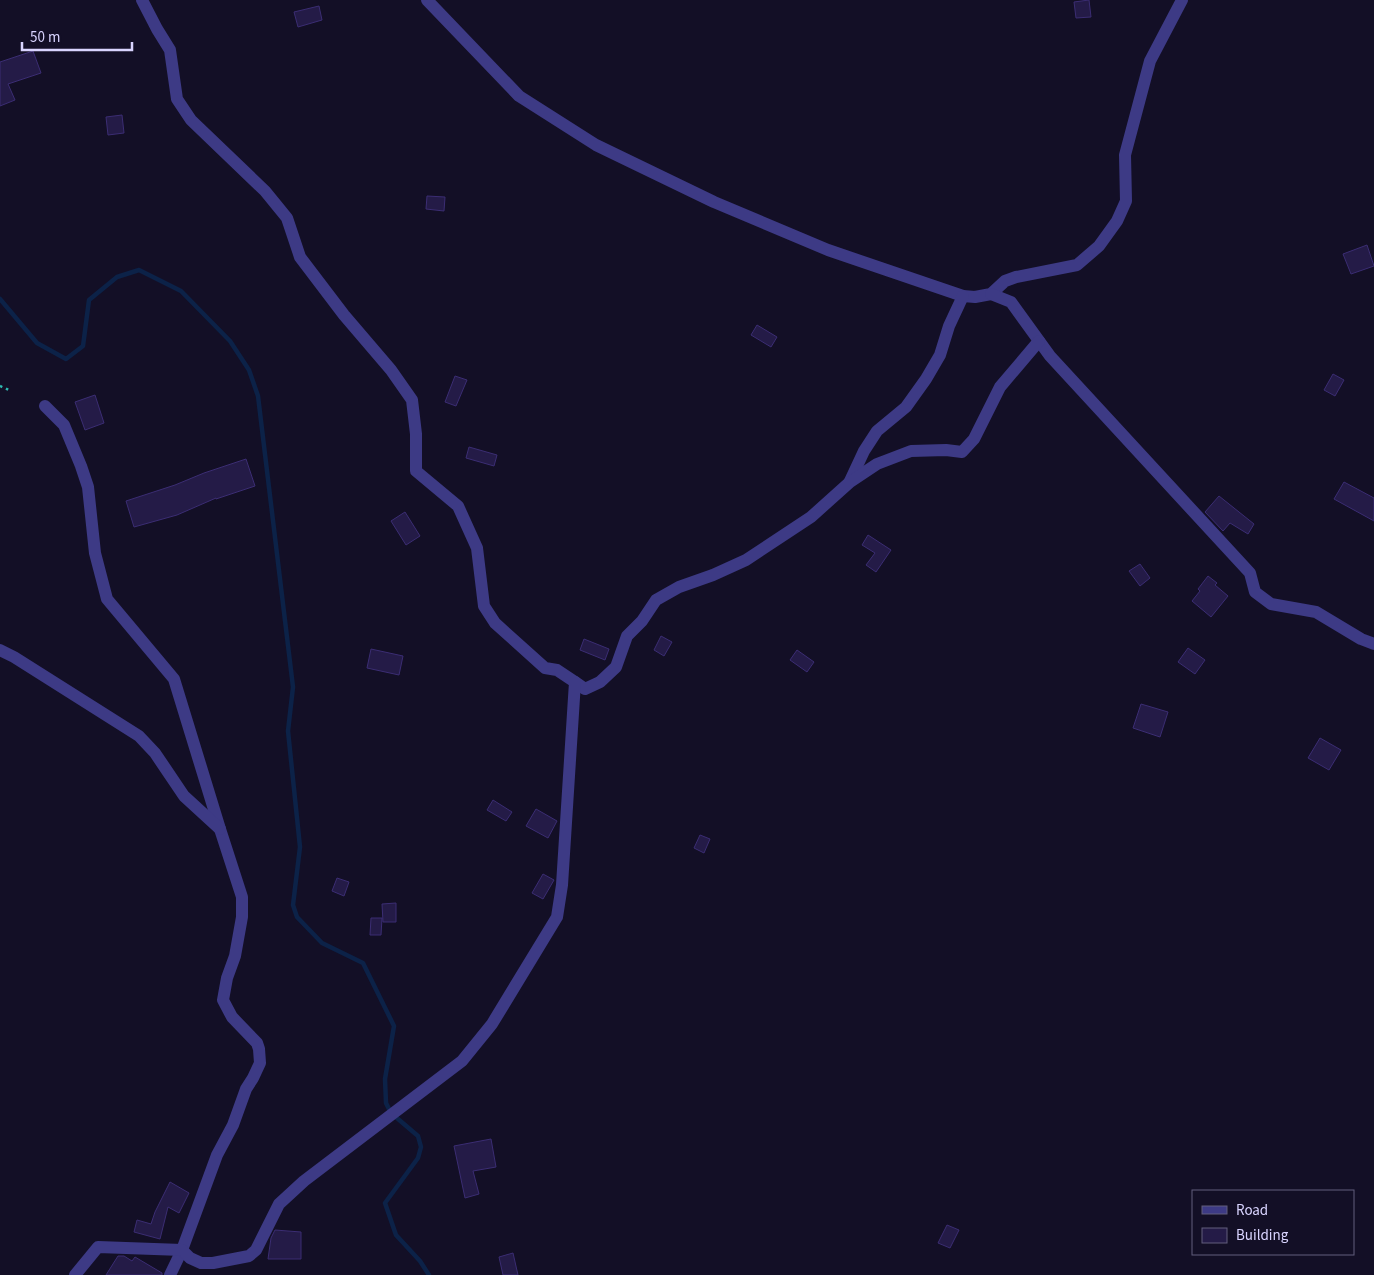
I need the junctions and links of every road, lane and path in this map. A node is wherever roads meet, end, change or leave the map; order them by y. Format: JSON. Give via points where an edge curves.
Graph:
{"nodes":[{"id":1,"x":142,"y":0,"type":"edge"},
{"id":2,"x":427,"y":0,"type":"edge"},
{"id":3,"x":1182,"y":0,"type":"edge"},
{"id":4,"x":991,"y":294,"type":"junction"},
{"id":5,"x":963,"y":296,"type":"junction"},
{"id":6,"x":1039,"y":341,"type":"junction"},
{"id":7,"x":0,"y":386,"type":"edge"},
{"id":8,"x":11,"y":391,"type":"dead end"},
{"id":9,"x":45,"y":406,"type":"dead end"},
{"id":10,"x":850,"y":482,"type":"junction"},
{"id":11,"x":1374,"y":644,"type":"edge"},
{"id":12,"x":0,"y":650,"type":"edge"},
{"id":13,"x":575,"y":682,"type":"junction"},
{"id":14,"x":220,"y":829,"type":"junction"},
{"id":15,"x":182,"y":1250,"type":"junction"},
{"id":16,"x":74,"y":1275,"type":"edge"},
{"id":17,"x":170,"y":1275,"type":"edge"}],
"edges":[{"from":1,"to":13,"type":"street","via":[[170,50],[177,99],[191,120],[265,190],[287,218],[300,257],[412,400],[416,471],[458,506],[476,548],[484,606],[494,623],[545,668],[557,670]]},
{"from":2,"to":5,"type":"street","via":[[519,96],[596,146],[714,202],[828,250]]},
{"from":3,"to":4,"type":"street","via":[[1150,61],[1125,155],[1126,201],[1117,221],[1099,246],[1076,265],[1016,277],[1005,281]]},
{"from":4,"to":5,"type":"street"},
{"from":4,"to":6,"type":"street","via":[[1011,302]]},
{"from":5,"to":10,"type":"street","via":[[940,355],[926,379],[906,407],[877,431]]},
{"from":6,"to":10,"type":"street","via":[[1000,387],[974,439],[962,452],[911,451],[877,464]]},
{"from":6,"to":11,"type":"street","via":[[1250,573],[1255,592],[1272,604],[1316,612]]},
{"from":7,"to":8,"type":"path"},
{"from":9,"to":14,"type":"street","via":[[64,425],[82,466],[88,487],[95,552],[107,599],[174,679]]},
{"from":10,"to":13,"type":"street","via":[[811,517],[746,560],[679,587],[656,600],[642,621],[626,636],[616,667],[600,682],[585,689]]},
{"from":12,"to":14,"type":"street","via":[[139,736],[155,753],[184,796]]},
{"from":13,"to":15,"type":"street","via":[[557,917],[492,1024],[462,1061],[304,1181],[279,1204],[256,1250],[249,1256],[201,1263]]},
{"from":14,"to":15,"type":"street","via":[[242,897],[235,956],[226,978],[223,1000],[232,1017],[257,1043],[260,1063],[217,1155]]},
{"from":15,"to":16,"type":"street","via":[[98,1247]]},
{"from":15,"to":17,"type":"street"}]}
